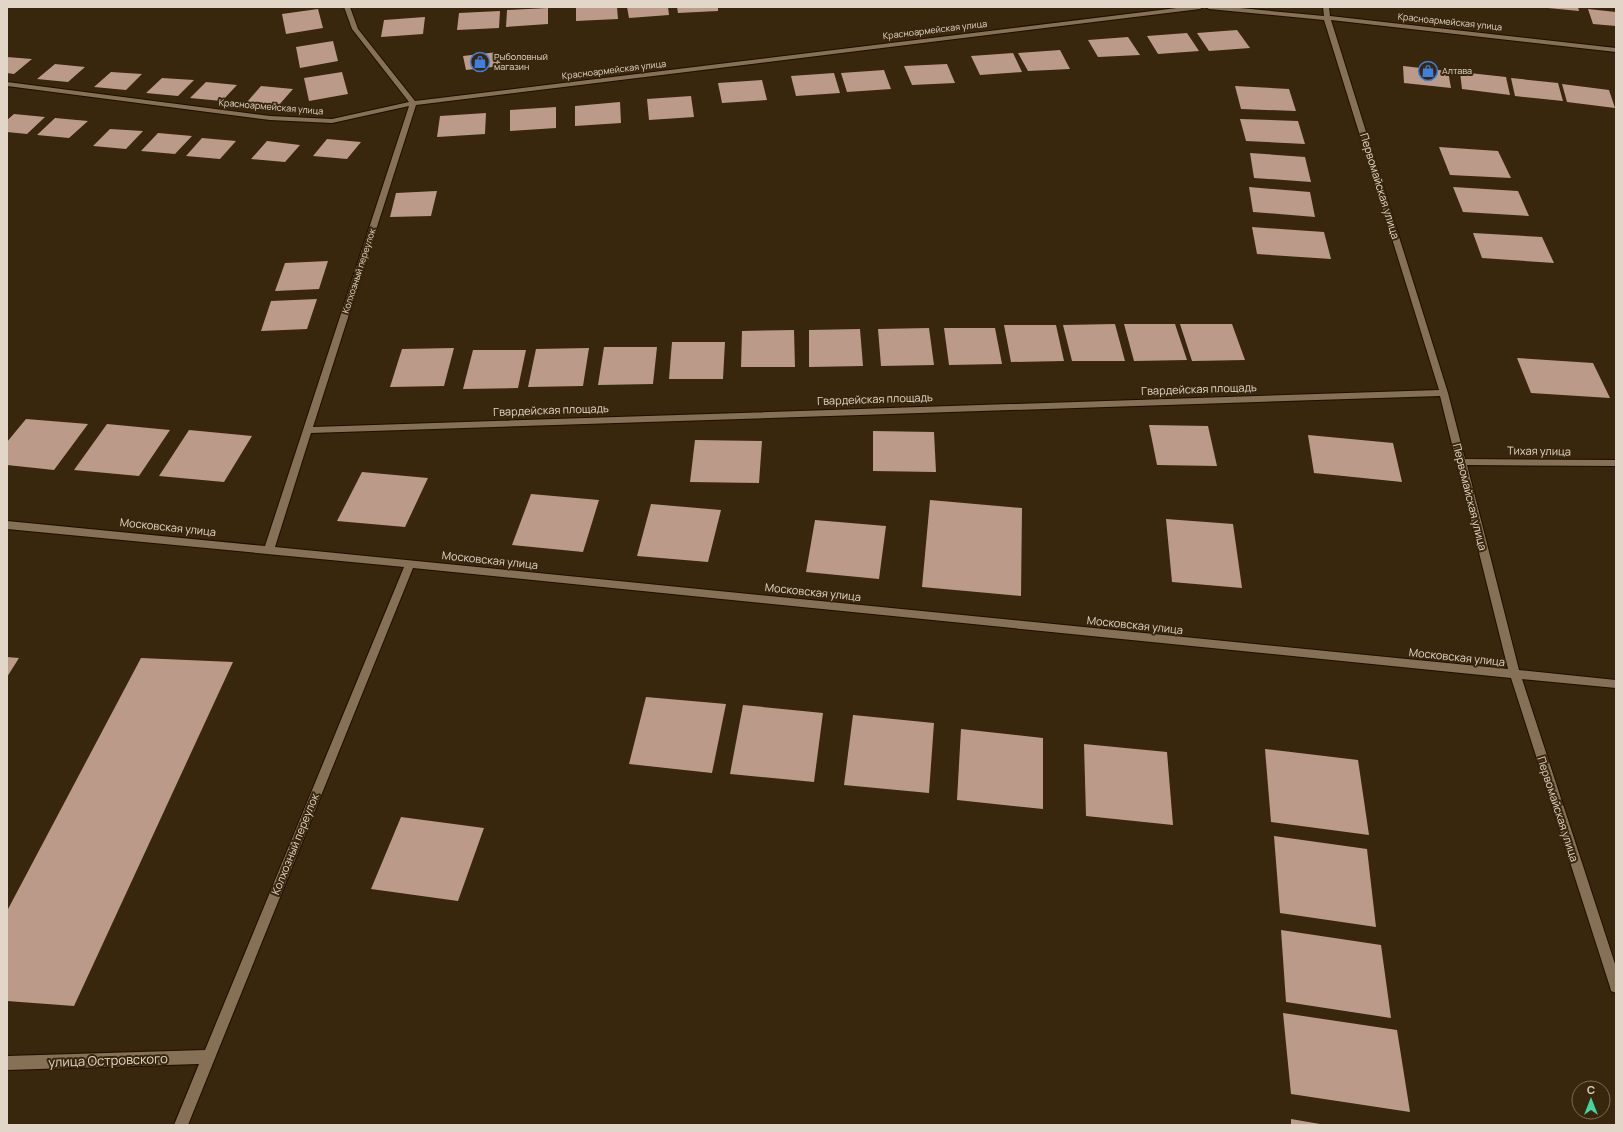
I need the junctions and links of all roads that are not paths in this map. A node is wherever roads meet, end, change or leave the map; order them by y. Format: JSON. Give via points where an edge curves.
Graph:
{"nodes":[{"id":1,"x":347,"y":7,"type":"edge"},
{"id":2,"x":1200,"y":7,"type":"edge"},
{"id":3,"x":1209,"y":7,"type":"edge"},
{"id":4,"x":1326,"y":7,"type":"edge"},
{"id":5,"x":1327,"y":18,"type":"junction"},
{"id":6,"x":1616,"y":50,"type":"edge"},
{"id":7,"x":7,"y":84,"type":"edge"},
{"id":8,"x":413,"y":103,"type":"junction"},
{"id":9,"x":1444,"y":393,"type":"junction"},
{"id":10,"x":308,"y":430,"type":"junction"},
{"id":11,"x":1462,"y":462,"type":"junction"},
{"id":12,"x":1616,"y":464,"type":"edge"},
{"id":13,"x":7,"y":526,"type":"edge"},
{"id":14,"x":269,"y":550,"type":"junction"},
{"id":15,"x":410,"y":564,"type":"junction"},
{"id":16,"x":1515,"y":675,"type":"junction"},
{"id":17,"x":1616,"y":684,"type":"edge"},
{"id":18,"x":1616,"y":987,"type":"edge"},
{"id":19,"x":209,"y":1057,"type":"junction"},
{"id":20,"x":7,"y":1063,"type":"edge"},
{"id":21,"x":181,"y":1125,"type":"edge"}],
"edges":[{"from":1,"to":8,"type":"street","via":[[355,29]]},
{"from":2,"to":8,"type":"street","name":"Красноармейская улица"},
{"from":3,"to":5,"type":"street","name":"Красноармейская улица"},
{"from":4,"to":5,"type":"street","name":"Первомайская улица"},
{"from":5,"to":6,"type":"street","name":"Красноармейская улица"},
{"from":5,"to":9,"type":"street","name":"Первомайская улица"},
{"from":7,"to":8,"type":"street","name":"Красноармейская улица","via":[[270,118],[332,121]]},
{"from":8,"to":10,"type":"street","name":"Колхозный переулок"},
{"from":9,"to":10,"type":"street","name":"Гвардейская площадь"},
{"from":9,"to":11,"type":"street","name":"Первомайская улица"},
{"from":10,"to":14,"type":"street","name":"Колхозный переулок"},
{"from":11,"to":12,"type":"street","name":"Тихая улица"},
{"from":11,"to":16,"type":"street","name":"Первомайская улица"},
{"from":13,"to":14,"type":"street","name":"Московская улица"},
{"from":14,"to":15,"type":"street","name":"Московская улица"},
{"from":15,"to":16,"type":"street","name":"Московская улица"},
{"from":15,"to":19,"type":"street","name":"Колхозный переулок"},
{"from":16,"to":17,"type":"street","name":"Московская улица"},
{"from":16,"to":18,"type":"street","name":"Первомайская улица"},
{"from":19,"to":20,"type":"street","name":"улица Островского"},
{"from":19,"to":21,"type":"street","name":"Колхозный переулок"}]}
